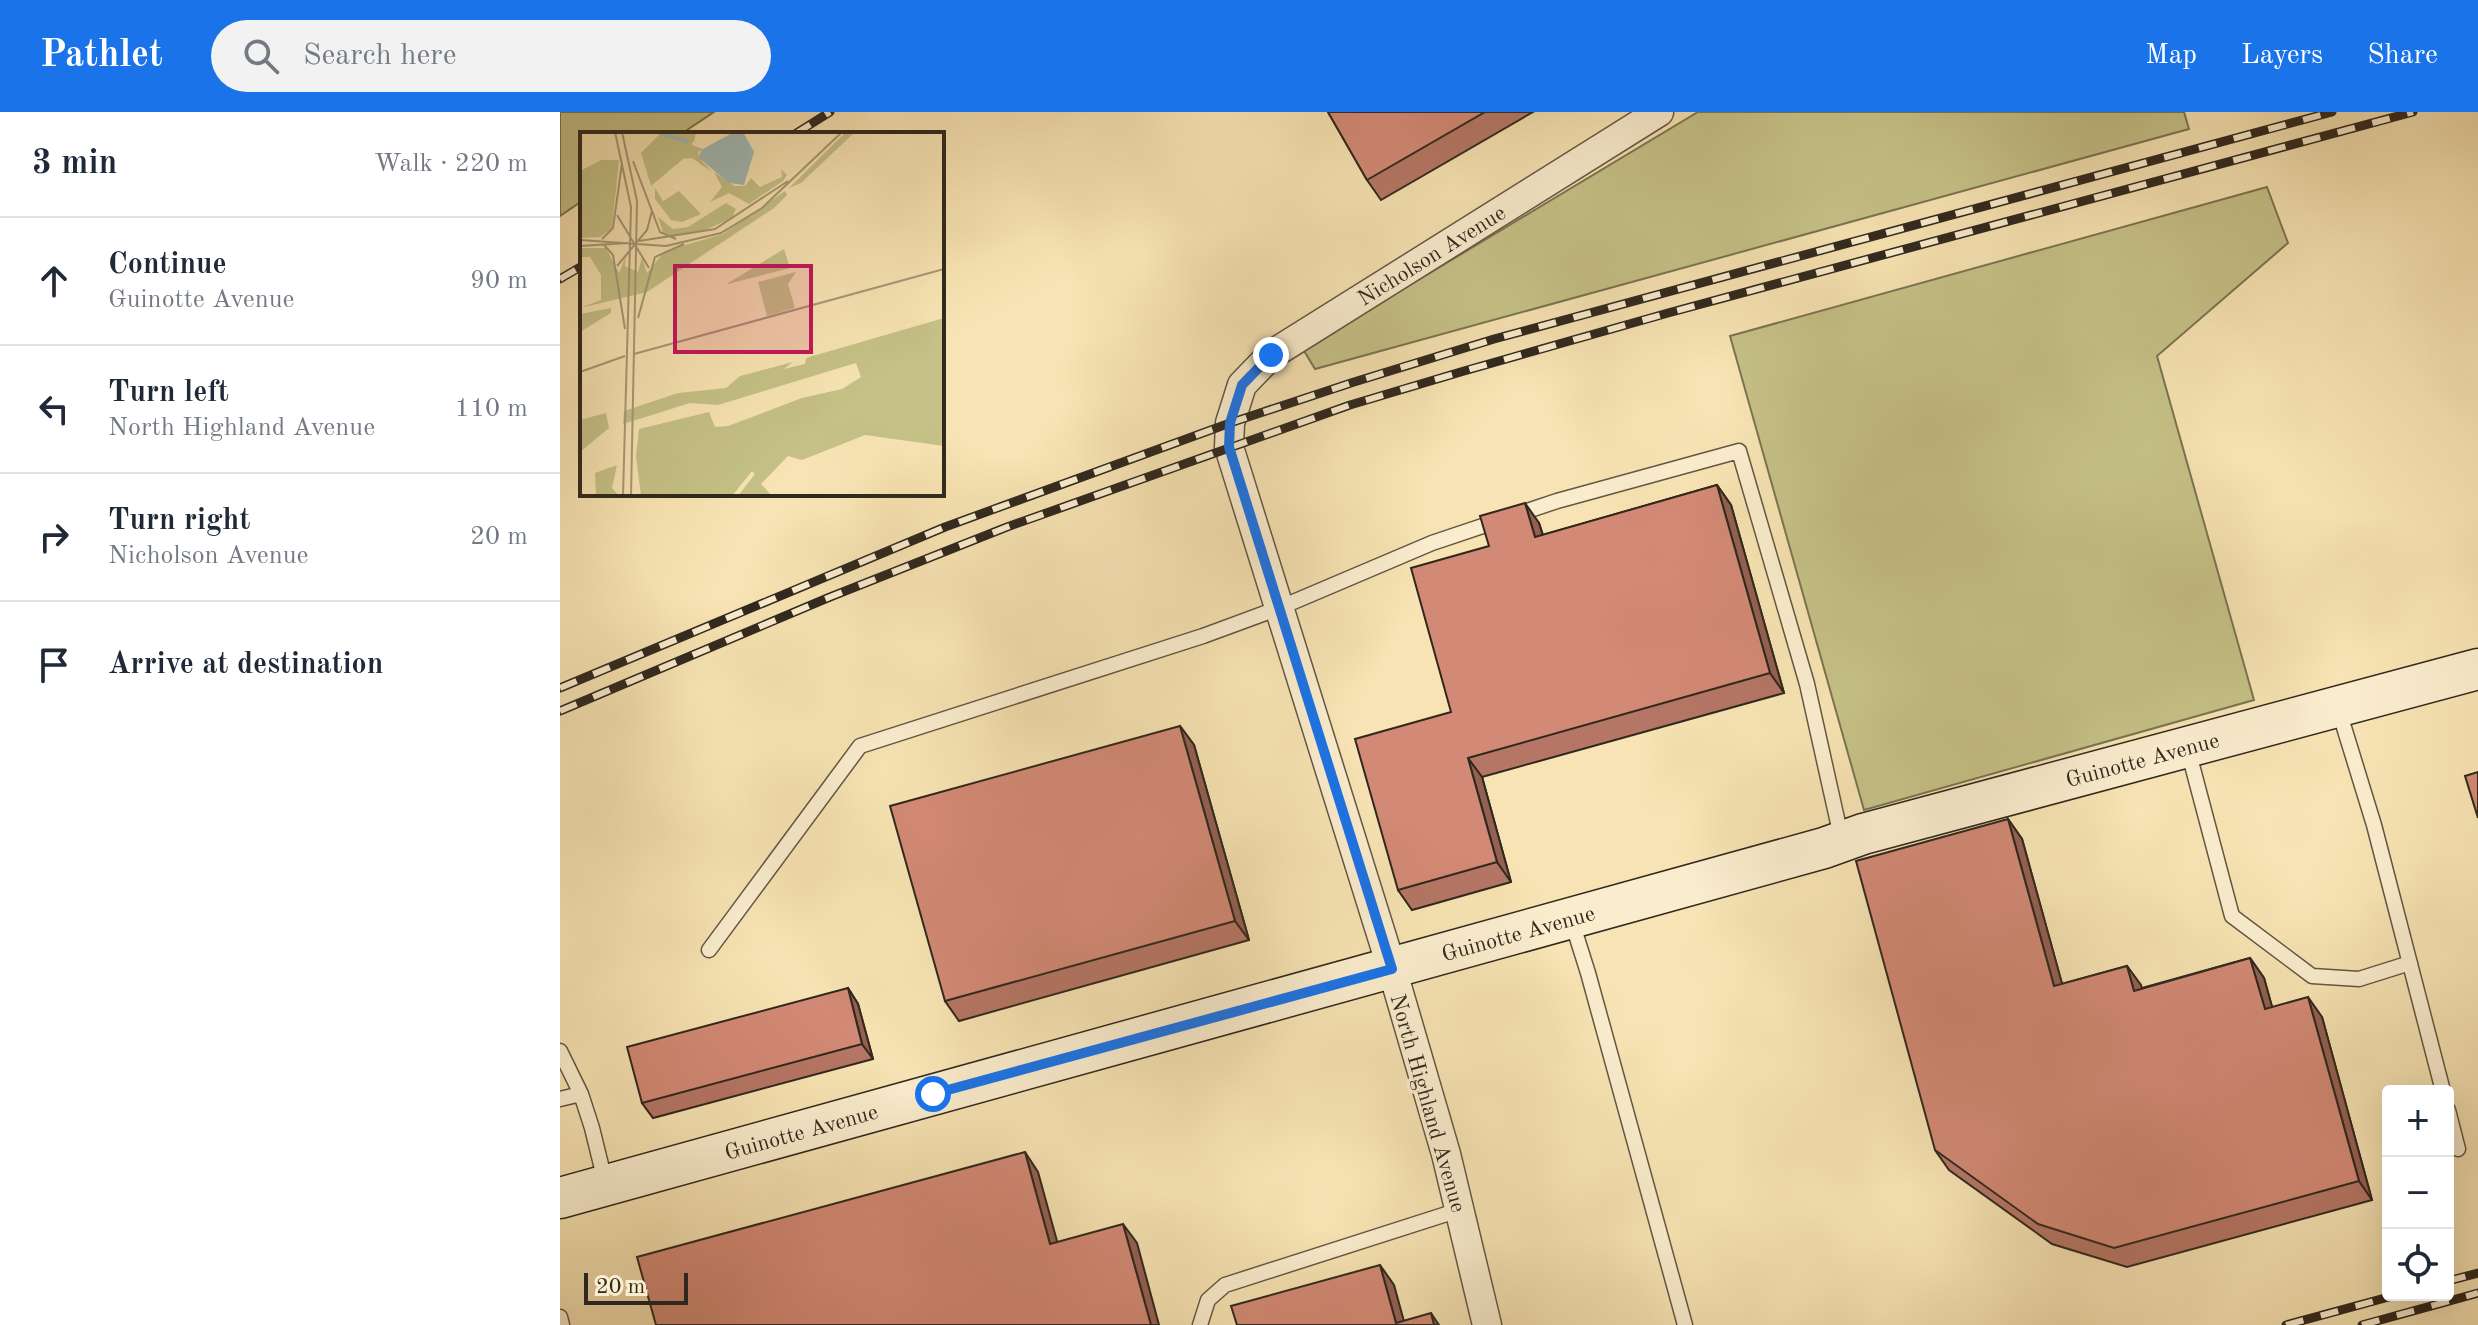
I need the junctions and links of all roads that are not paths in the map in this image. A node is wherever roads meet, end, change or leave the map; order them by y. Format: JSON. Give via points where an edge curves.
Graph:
{"nodes":[{"id":1,"x":1659,"y":112,"type":"edge"},
{"id":2,"x":1230,"y":423,"type":"joint"},
{"id":3,"x":1279,"y":608,"type":"junction"},
{"id":4,"x":2478,"y":669,"type":"edge"},
{"id":5,"x":2337,"y":706,"type":"junction"},
{"id":6,"x":2187,"y":747,"type":"junction"},
{"id":7,"x":1842,"y":841,"type":"junction"},
{"id":8,"x":1571,"y":919,"type":"junction"},
{"id":9,"x":709,"y":950,"type":"dead end"},
{"id":10,"x":2410,"y":963,"type":"junction"},
{"id":11,"x":1392,"y":969,"type":"junction"},
{"id":12,"x":560,"y":1051,"type":"edge"},
{"id":13,"x":2441,"y":1085,"type":"edge"},
{"id":14,"x":581,"y":1094,"type":"junction"},
{"id":15,"x":560,"y":1099,"type":"edge"},
{"id":16,"x":2454,"y":1133,"type":"edge"},
{"id":17,"x":2458,"y":1149,"type":"dead end"},
{"id":18,"x":606,"y":1186,"type":"junction"},
{"id":19,"x":560,"y":1198,"type":"edge"},
{"id":20,"x":1459,"y":1210,"type":"junction"},
{"id":21,"x":560,"y":1317,"type":"edge"},
{"id":22,"x":562,"y":1325,"type":"edge"},
{"id":23,"x":1200,"y":1325,"type":"edge"},
{"id":24,"x":1487,"y":1325,"type":"edge"},
{"id":25,"x":1685,"y":1325,"type":"edge"}],
"edges":[{"from":1,"to":2,"type":"street","name":"Nicholson Avenue","via":[[1271,355],[1242,385]]},
{"from":2,"to":3,"type":"street","name":"North Highland Avenue","via":[[1229,447]]},
{"from":3,"to":7,"type":"lane","via":[[1432,543],[1557,501],[1739,451],[1807,684]]},
{"from":3,"to":9,"type":"lane","via":[[860,746]]},
{"from":3,"to":11,"type":"street","name":"North Highland Avenue"},
{"from":4,"to":5,"type":"street","name":"Guinotte Avenue"},
{"from":5,"to":6,"type":"street","name":"Guinotte Avenue"},
{"from":5,"to":10,"type":"lane"},
{"from":6,"to":7,"type":"street","name":"Guinotte Avenue"},
{"from":6,"to":10,"type":"lane","via":[[2232,916],[2312,976],[2359,979]]},
{"from":7,"to":8,"type":"street","name":"Guinotte Avenue"},
{"from":8,"to":11,"type":"street","name":"Guinotte Avenue"},
{"from":8,"to":25,"type":"lane"},
{"from":10,"to":13,"type":"lane"},
{"from":11,"to":18,"type":"street","name":"Guinotte Avenue"},
{"from":11,"to":20,"type":"street","name":"North Highland Avenue"},
{"from":12,"to":14,"type":"lane"},
{"from":14,"to":15,"type":"lane"},
{"from":14,"to":18,"type":"lane"},
{"from":16,"to":17,"type":"lane"},
{"from":18,"to":19,"type":"street","name":"Guinotte Avenue"},
{"from":20,"to":23,"type":"lane","via":[[1225,1285],[1208,1300]]},
{"from":20,"to":24,"type":"street","name":"North Highland Avenue"},
{"from":21,"to":22,"type":"lane"}]}
